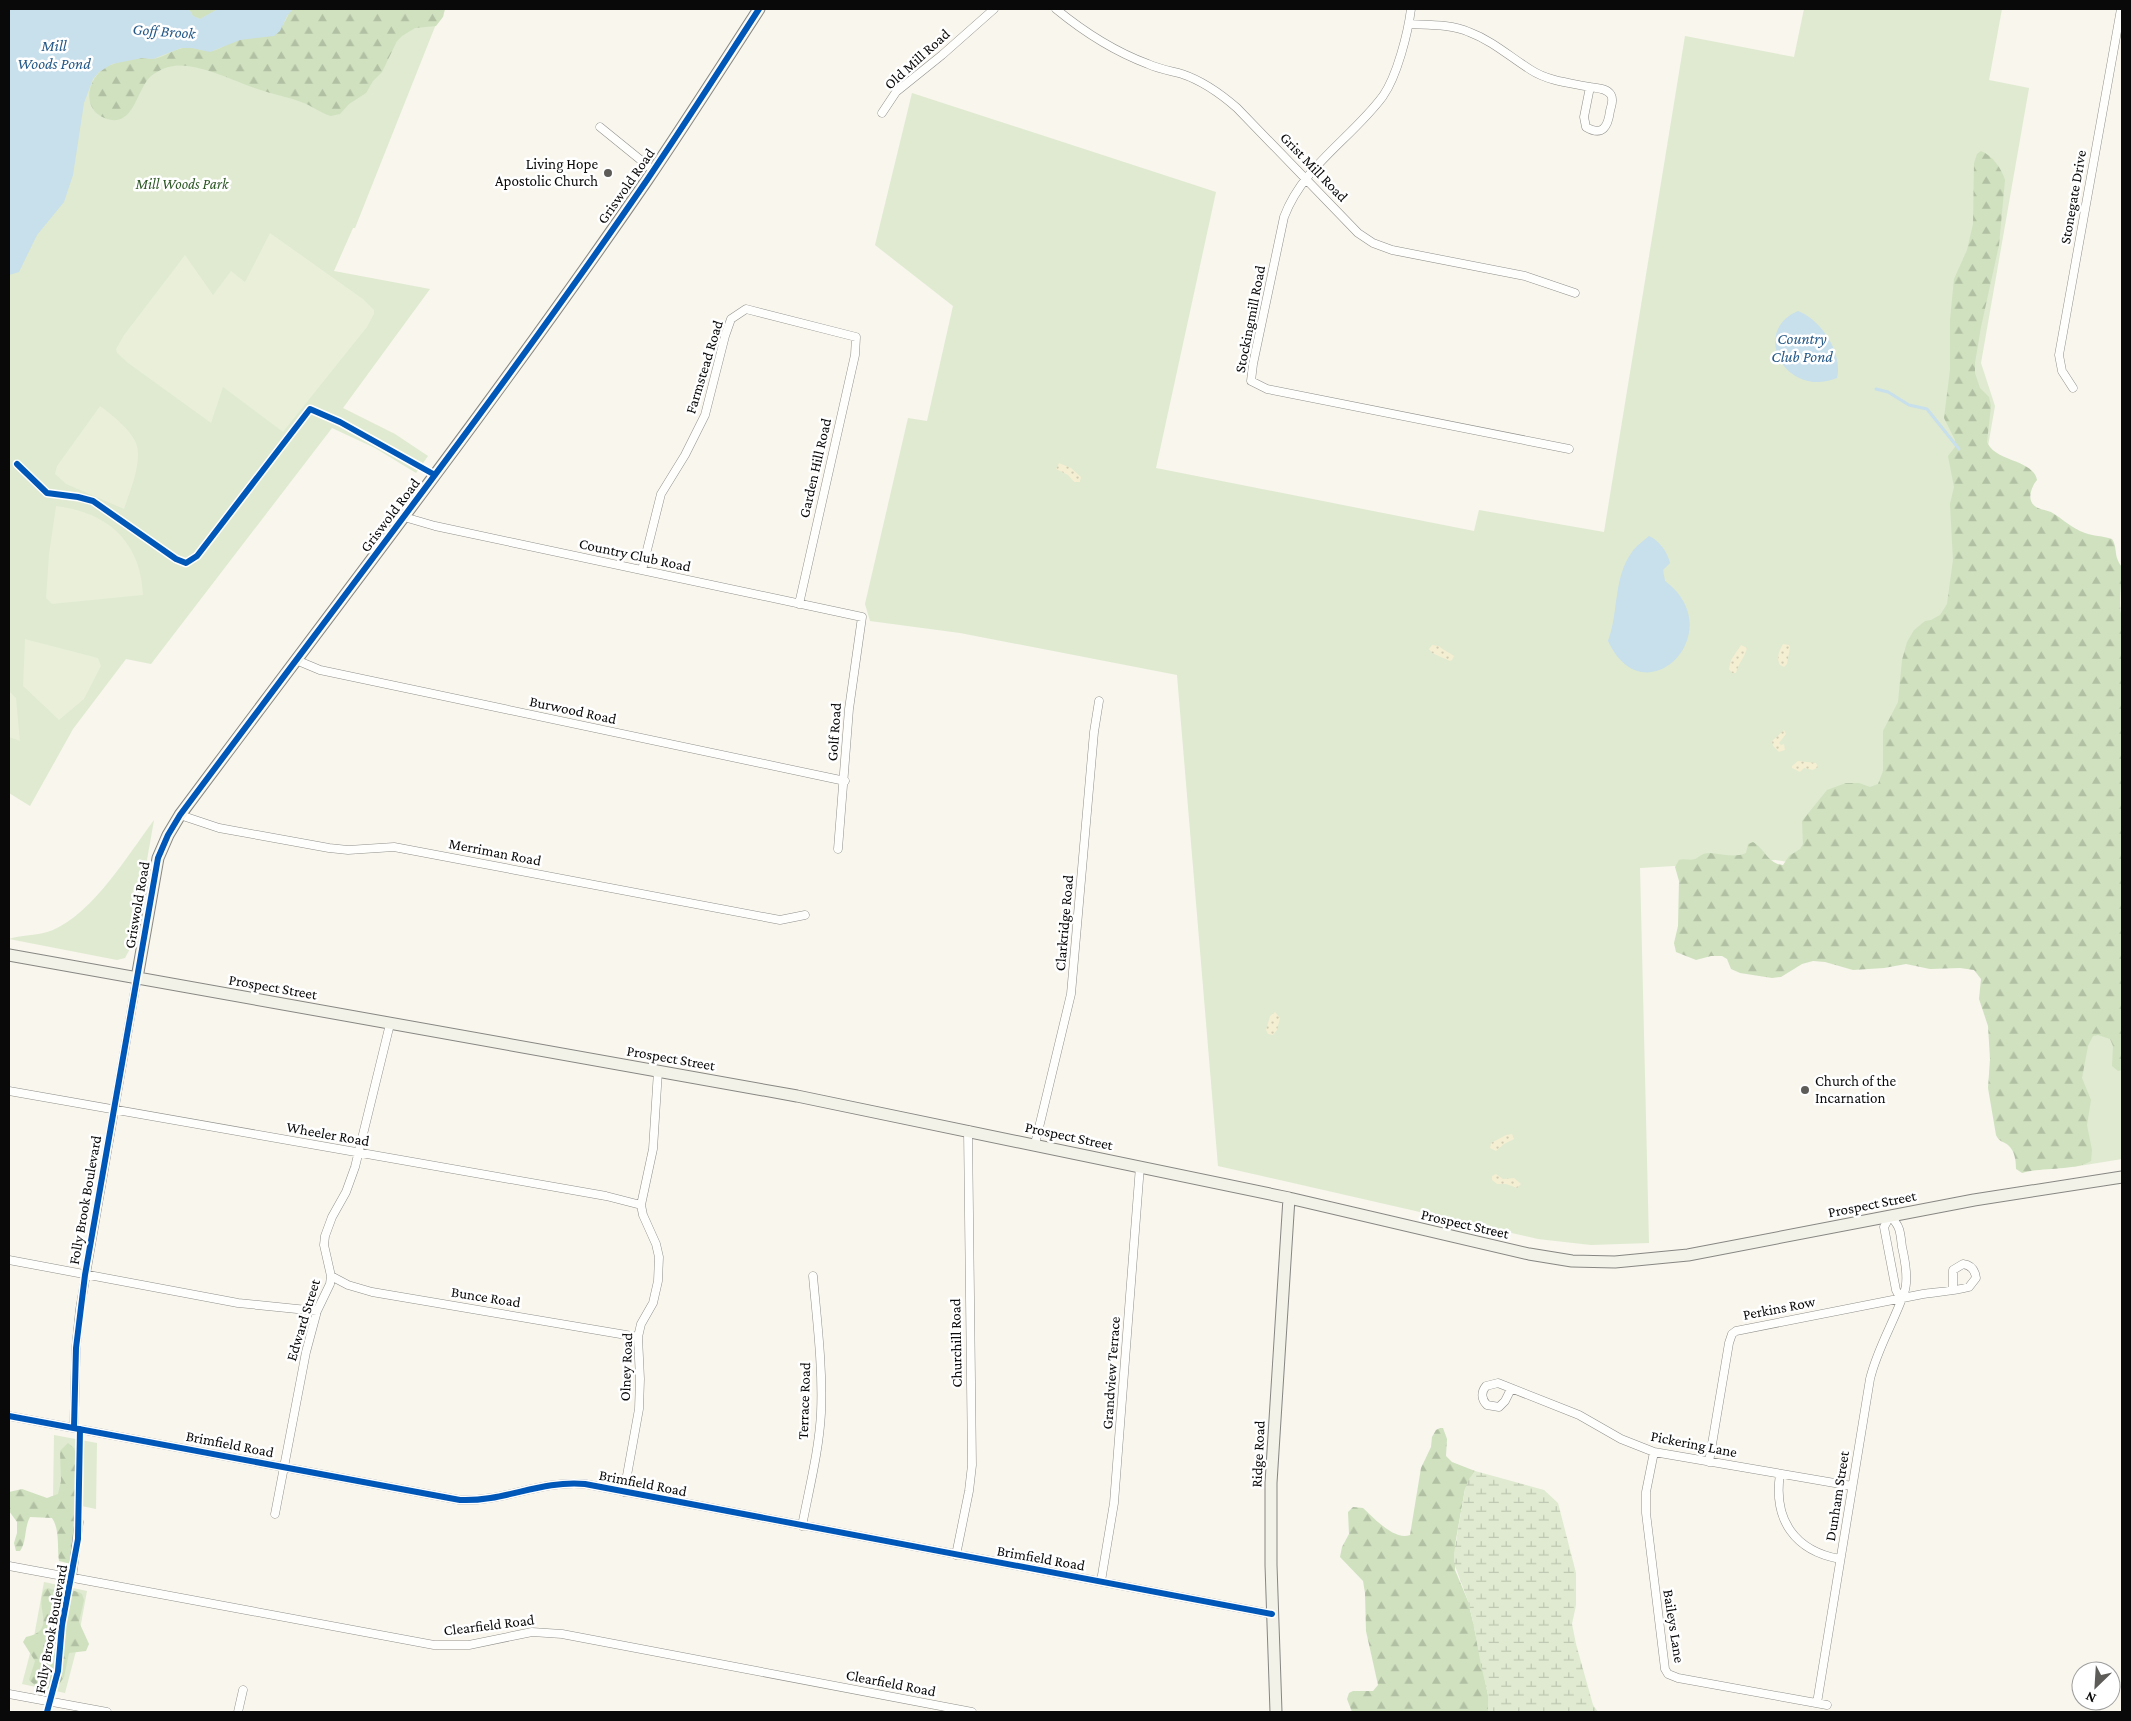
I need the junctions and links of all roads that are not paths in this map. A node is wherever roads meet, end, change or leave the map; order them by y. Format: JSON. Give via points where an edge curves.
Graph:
{"nodes":[{"id":1,"x":759,"y":9,"type":"edge"},
{"id":2,"x":994,"y":9,"type":"edge"},
{"id":3,"x":1056,"y":9,"type":"edge"},
{"id":4,"x":1411,"y":9,"type":"edge"},
{"id":5,"x":2122,"y":9,"type":"edge"},
{"id":6,"x":1409,"y":24,"type":"junction"},
{"id":7,"x":1590,"y":87,"type":"junction"},
{"id":8,"x":882,"y":112,"type":"dead end"},
{"id":9,"x":600,"y":127,"type":"dead end"},
{"id":10,"x":653,"y":170,"type":"junction"},
{"id":11,"x":1306,"y":178,"type":"junction"},
{"id":12,"x":1576,"y":294,"type":"dead end"},
{"id":13,"x":856,"y":337,"type":"joint"},
{"id":14,"x":2073,"y":388,"type":"dead end"},
{"id":15,"x":1569,"y":450,"type":"dead end"},
{"id":16,"x":404,"y":517,"type":"junction"},
{"id":17,"x":642,"y":570,"type":"junction"},
{"id":18,"x":799,"y":604,"type":"junction"},
{"id":19,"x":862,"y":617,"type":"joint"},
{"id":20,"x":296,"y":660,"type":"junction"},
{"id":21,"x":1099,"y":701,"type":"dead end"},
{"id":22,"x":844,"y":782,"type":"junction"},
{"id":23,"x":180,"y":815,"type":"junction"},
{"id":24,"x":838,"y":849,"type":"dead end"},
{"id":25,"x":805,"y":914,"type":"dead end"},
{"id":26,"x":9,"y":955,"type":"edge"},
{"id":27,"x":137,"y":978,"type":"junction"},
{"id":28,"x":390,"y":1024,"type":"junction"},
{"id":29,"x":658,"y":1071,"type":"junction"},
{"id":30,"x":9,"y":1091,"type":"edge"},
{"id":31,"x":113,"y":1111,"type":"junction"},
{"id":32,"x":968,"y":1130,"type":"junction"},
{"id":33,"x":1035,"y":1144,"type":"junction"},
{"id":34,"x":358,"y":1154,"type":"junction"},
{"id":35,"x":1140,"y":1166,"type":"junction"},
{"id":36,"x":2122,"y":1177,"type":"edge"},
{"id":37,"x":1289,"y":1198,"type":"junction"},
{"id":38,"x":641,"y":1205,"type":"junction"},
{"id":39,"x":1890,"y":1216,"type":"junction"},
{"id":40,"x":9,"y":1260,"type":"edge"},
{"id":41,"x":85,"y":1274,"type":"junction"},
{"id":42,"x":331,"y":1276,"type":"junction"},
{"id":43,"x":813,"y":1276,"type":"dead end"},
{"id":44,"x":1953,"y":1290,"type":"dead end"},
{"id":45,"x":1901,"y":1299,"type":"junction"},
{"id":46,"x":317,"y":1311,"type":"junction"},
{"id":47,"x":638,"y":1336,"type":"junction"},
{"id":48,"x":1512,"y":1389,"type":"dead end"},
{"id":49,"x":9,"y":1416,"type":"edge"},
{"id":50,"x":74,"y":1428,"type":"junction"},
{"id":51,"x":1654,"y":1452,"type":"junction"},
{"id":52,"x":1709,"y":1462,"type":"junction"},
{"id":53,"x":284,"y":1467,"type":"junction"},
{"id":54,"x":1780,"y":1474,"type":"junction"},
{"id":55,"x":1852,"y":1486,"type":"junction"},
{"id":56,"x":624,"y":1492,"type":"junction"},
{"id":57,"x":275,"y":1514,"type":"dead end"},
{"id":58,"x":79,"y":1522,"type":"dead end"},
{"id":59,"x":802,"y":1526,"type":"junction"},
{"id":60,"x":956,"y":1555,"type":"junction"},
{"id":61,"x":1840,"y":1559,"type":"junction"},
{"id":62,"x":9,"y":1566,"type":"edge"},
{"id":63,"x":72,"y":1578,"type":"junction"},
{"id":64,"x":1101,"y":1581,"type":"junction"},
{"id":65,"x":1272,"y":1614,"type":"junction"},
{"id":66,"x":243,"y":1690,"type":"dead end"},
{"id":67,"x":9,"y":1694,"type":"edge"},
{"id":68,"x":1817,"y":1703,"type":"junction"},
{"id":69,"x":1827,"y":1705,"type":"dead end"},
{"id":70,"x":107,"y":1712,"type":"edge"},
{"id":71,"x":238,"y":1712,"type":"edge"},
{"id":72,"x":972,"y":1712,"type":"edge"},
{"id":73,"x":1276,"y":1712,"type":"edge"}],
"edges":[{"from":1,"to":10,"type":"main road","name":"Griswold Road"},
{"from":2,"to":8,"type":"street","name":"Old Mill Road","via":[[896,92]]},
{"from":3,"to":11,"type":"street","name":"Grist Mill Road","via":[[1085,33],[1116,50],[1149,65],[1184,75],[1218,92],[1238,108]]},
{"from":4,"to":6,"type":"street","name":"Stockingmill Road"},
{"from":5,"to":14,"type":"street","name":"Stonegate Drive","via":[[2059,355],[2062,371]]},
{"from":6,"to":7,"type":"street","via":[[1468,31],[1492,43],[1532,71],[1555,80]]},
{"from":6,"to":11,"type":"street","name":"Stockingmill Road","via":[[1384,95]]},
{"from":7,"to":7,"type":"street","via":[[1584,117],[1586,127],[1594,132],[1608,124],[1612,100],[1611,94],[1603,89]]},
{"from":9,"to":10,"type":"street"},
{"from":10,"to":16,"type":"main road","name":"Griswold Road"},
{"from":11,"to":12,"type":"street","name":"Grist Mill Road","via":[[1358,233],[1373,243],[1392,250],[1524,276]]},
{"from":11,"to":15,"type":"street","name":"Stockingmill Road","via":[[1291,198],[1284,217],[1251,381],[1267,389]]},
{"from":13,"to":17,"type":"street","name":"Farmstead Road","via":[[746,309],[731,319],[704,415],[685,456],[661,494]]},
{"from":13,"to":18,"type":"street","name":"Garden Hill Road","via":[[855,355]]},
{"from":16,"to":17,"type":"street","name":"Country Club Road"},
{"from":16,"to":20,"type":"main road","name":"Griswold Road"},
{"from":17,"to":18,"type":"street","name":"Country Club Road"},
{"from":18,"to":19,"type":"street","name":"Country Club Road"},
{"from":19,"to":22,"type":"street","name":"Golf Road","via":[[849,708]]},
{"from":20,"to":22,"type":"street","name":"Burwood Road","via":[[320,670]]},
{"from":20,"to":23,"type":"main road","name":"Griswold Road"},
{"from":21,"to":33,"type":"street","name":"Clarkridge Road","via":[[1072,994]]},
{"from":22,"to":24,"type":"street","name":"Golf Road"},
{"from":23,"to":25,"type":"street","name":"Merriman Road","via":[[220,828],[328,848],[394,847],[780,920]]},
{"from":23,"to":27,"type":"main road","name":"Griswold Road","via":[[158,858]]},
{"from":26,"to":27,"type":"main road","name":"Prospect Street"},
{"from":27,"to":28,"type":"main road","name":"Prospect Street"},
{"from":27,"to":31,"type":"street","name":"Folly Brook Boulevard"},
{"from":28,"to":29,"type":"main road","name":"Prospect Street"},
{"from":28,"to":34,"type":"street","name":"Edward Street"},
{"from":29,"to":32,"type":"main road","name":"Prospect Street"},
{"from":29,"to":38,"type":"street","via":[[653,1149]]},
{"from":30,"to":31,"type":"street","name":"Wheeler Road"},
{"from":31,"to":34,"type":"street","name":"Wheeler Road"},
{"from":31,"to":41,"type":"street","name":"Folly Brook Boulevard"},
{"from":32,"to":33,"type":"main road","name":"Prospect Street"},
{"from":32,"to":60,"type":"street","name":"Churchill Road","via":[[972,1465]]},
{"from":33,"to":35,"type":"main road","name":"Prospect Street"},
{"from":34,"to":38,"type":"street","name":"Wheeler Road","via":[[606,1196]]},
{"from":34,"to":42,"type":"street","name":"Edward Street","via":[[346,1192],[325,1236]]},
{"from":35,"to":37,"type":"main road","name":"Prospect Street"},
{"from":35,"to":64,"type":"street","name":"Grandview Terrace","via":[[1115,1496]]},
{"from":36,"to":39,"type":"main road","name":"Prospect Street"},
{"from":37,"to":39,"type":"main road","name":"Prospect Street","via":[[1529,1254],[1584,1262],[1688,1255]]},
{"from":37,"to":65,"type":"main road","name":"Ridge Road","via":[[1271,1483]]},
{"from":38,"to":47,"type":"street","name":"Olney Road","via":[[656,1244],[659,1270],[657,1292]]},
{"from":39,"to":45,"type":"street","via":[[1884,1228],[1896,1290]]},
{"from":39,"to":45,"type":"street","name":"Dunham Street","via":[[1899,1225],[1904,1256],[1905,1287]]},
{"from":40,"to":41,"type":"street"},
{"from":41,"to":46,"type":"street","via":[[247,1304]]},
{"from":41,"to":50,"type":"street","name":"Folly Brook Boulevard","via":[[76,1348]]},
{"from":42,"to":46,"type":"street","name":"Edward Street"},
{"from":42,"to":47,"type":"street","name":"Bunce Road","via":[[372,1292]]},
{"from":43,"to":59,"type":"street","name":"Terrace Road","via":[[821,1415]]},
{"from":44,"to":45,"type":"street"},
{"from":45,"to":52,"type":"street","name":"Perkins Row","via":[[1741,1329],[1732,1334]]},
{"from":45,"to":55,"type":"street","name":"Dunham Street","via":[[1872,1368]]},
{"from":46,"to":53,"type":"street","name":"Edward Street"},
{"from":47,"to":56,"type":"street","name":"Olney Road","via":[[639,1409]]},
{"from":48,"to":51,"type":"street","name":"Pickering Lane","via":[[1579,1415],[1621,1439]]},
{"from":49,"to":50,"type":"street","name":"Brimfield Road"},
{"from":50,"to":53,"type":"street","name":"Brimfield Road"},
{"from":51,"to":52,"type":"street","name":"Pickering Lane"},
{"from":51,"to":68,"type":"street","name":"Baileys Lane","via":[[1646,1492],[1646,1514],[1668,1674]]},
{"from":52,"to":54,"type":"street","name":"Pickering Lane"},
{"from":53,"to":56,"type":"street","name":"Brimfield Road","via":[[460,1500],[499,1498],[558,1483],[585,1484]]},
{"from":53,"to":57,"type":"street","name":"Edward Street"},
{"from":54,"to":55,"type":"street","name":"Pickering Lane"},
{"from":54,"to":61,"type":"street","via":[[1779,1505],[1790,1531],[1811,1550]]},
{"from":55,"to":61,"type":"street","name":"Dunham Street"},
{"from":56,"to":59,"type":"street","name":"Brimfield Road"},
{"from":58,"to":63,"type":"street","name":"Folly Brook Boulevard"},
{"from":59,"to":60,"type":"street","name":"Brimfield Road"},
{"from":60,"to":64,"type":"street","name":"Brimfield Road"},
{"from":61,"to":68,"type":"street","name":"Dunham Street"},
{"from":62,"to":63,"type":"street","name":"Clearfield Road"},
{"from":63,"to":72,"type":"street","name":"Clearfield Road","via":[[434,1645],[469,1645],[532,1632],[562,1634]]},
{"from":64,"to":65,"type":"street","name":"Brimfield Road"},
{"from":65,"to":73,"type":"main road","name":"Ridge Road"},
{"from":66,"to":71,"type":"street"},
{"from":67,"to":70,"type":"street"},
{"from":68,"to":69,"type":"street","name":"Baileys Lane"}]}
